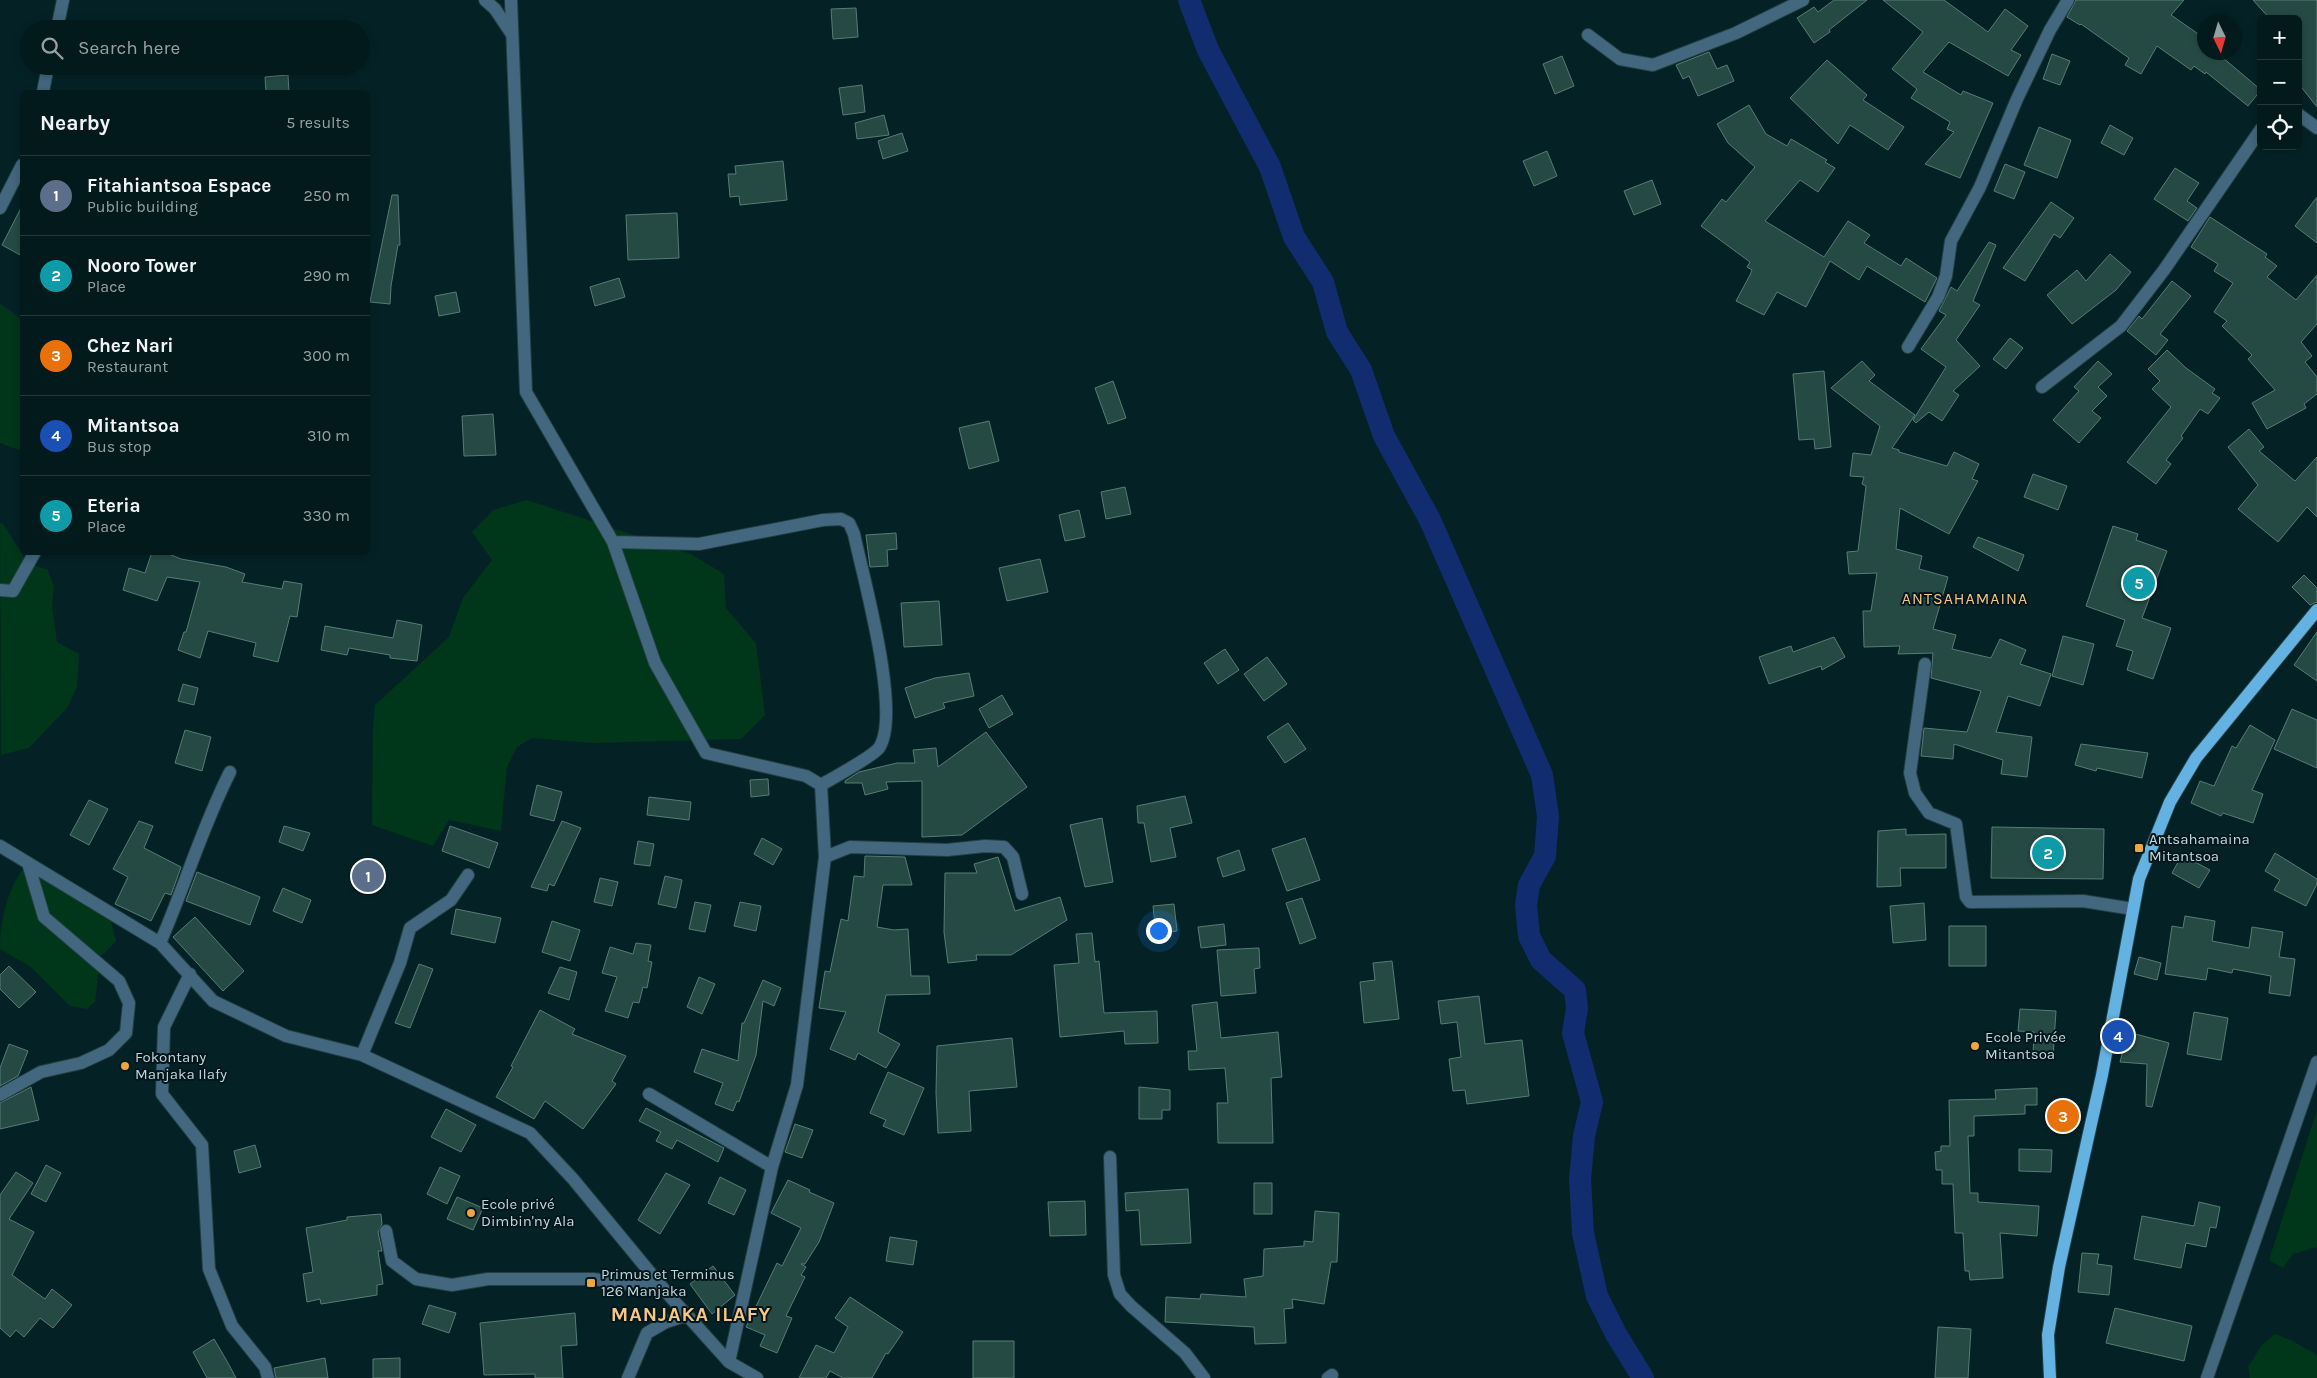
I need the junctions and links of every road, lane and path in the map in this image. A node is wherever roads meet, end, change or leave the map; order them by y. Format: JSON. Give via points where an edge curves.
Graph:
{"nodes":[{"id":1,"x":64,"y":0,"type":"edge"},
{"id":2,"x":485,"y":0,"type":"edge"},
{"id":3,"x":510,"y":0,"type":"edge"},
{"id":4,"x":1803,"y":0,"type":"edge"},
{"id":5,"x":2068,"y":0,"type":"edge"},
{"id":6,"x":59,"y":20,"type":"edge"},
{"id":7,"x":512,"y":34,"type":"junction"},
{"id":8,"x":1588,"y":35,"type":"dead end"},
{"id":9,"x":46,"y":75,"type":"edge"},
{"id":10,"x":42,"y":90,"type":"edge"},
{"id":11,"x":2302,"y":117,"type":"edge"},
{"id":12,"x":2317,"y":128,"type":"edge"},
{"id":13,"x":2257,"y":136,"type":"edge"},
{"id":14,"x":20,"y":169,"type":"edge"},
{"id":15,"x":0,"y":208,"type":"edge"},
{"id":16,"x":1908,"y":347,"type":"dead end"},
{"id":17,"x":2042,"y":387,"type":"dead end"},
{"id":18,"x":613,"y":542,"type":"junction"},
{"id":19,"x":32,"y":555,"type":"edge"},
{"id":20,"x":0,"y":590,"type":"edge"},
{"id":21,"x":2317,"y":610,"type":"edge"},
{"id":22,"x":1925,"y":664,"type":"dead end"},
{"id":23,"x":230,"y":772,"type":"dead end"},
{"id":24,"x":821,"y":785,"type":"junction"},
{"id":25,"x":0,"y":846,"type":"edge"},
{"id":26,"x":825,"y":857,"type":"junction"},
{"id":27,"x":28,"y":863,"type":"junction"},
{"id":28,"x":468,"y":875,"type":"dead end"},
{"id":29,"x":1022,"y":894,"type":"dead end"},
{"id":30,"x":2133,"y":909,"type":"junction"},
{"id":31,"x":160,"y":943,"type":"junction"},
{"id":32,"x":190,"y":974,"type":"junction"},
{"id":33,"x":362,"y":1054,"type":"junction"},
{"id":34,"x":2317,"y":1062,"type":"edge"},
{"id":35,"x":649,"y":1094,"type":"dead end"},
{"id":36,"x":0,"y":1095,"type":"edge"},
{"id":37,"x":1110,"y":1157,"type":"dead end"},
{"id":38,"x":772,"y":1167,"type":"junction"},
{"id":39,"x":386,"y":1231,"type":"dead end"},
{"id":40,"x":664,"y":1289,"type":"junction"},
{"id":41,"x":687,"y":1315,"type":"junction"},
{"id":42,"x":729,"y":1362,"type":"junction"},
{"id":43,"x":268,"y":1378,"type":"edge"},
{"id":44,"x":628,"y":1378,"type":"edge"},
{"id":45,"x":757,"y":1378,"type":"edge"},
{"id":46,"x":1204,"y":1378,"type":"edge"},
{"id":47,"x":2050,"y":1378,"type":"edge"},
{"id":48,"x":2207,"y":1378,"type":"edge"}],
"edges":[{"from":1,"to":6,"type":"street"},
{"from":2,"to":7,"type":"street"},
{"from":3,"to":7,"type":"street"},
{"from":4,"to":8,"type":"street","via":[[1736,33],[1653,65],[1620,59]]},
{"from":5,"to":16,"type":"street","via":[[2050,30],[1980,187],[1951,241],[1946,276],[1938,297]]},
{"from":7,"to":18,"type":"street","via":[[526,392]]},
{"from":9,"to":10,"type":"street"},
{"from":11,"to":12,"type":"street"},
{"from":13,"to":17,"type":"street","via":[[2121,326]]},
{"from":14,"to":15,"type":"street"},
{"from":18,"to":24,"type":"street","via":[[656,663],[706,753],[806,776]]},
{"from":18,"to":24,"type":"street","via":[[699,544],[823,520],[841,519],[849,523],[884,677],[887,718],[885,736],[878,750]]},
{"from":19,"to":20,"type":"street","via":[[13,591]]},
{"from":21,"to":30,"type":"main road","via":[[2196,758],[2170,802],[2150,849],[2139,878]]},
{"from":22,"to":30,"type":"street","via":[[1910,773],[1915,793],[1929,813],[1956,824],[1966,897],[1970,902],[2083,901]]},
{"from":23,"to":31,"type":"street","via":[[197,844],[178,903]]},
{"from":24,"to":26,"type":"street"},
{"from":25,"to":27,"type":"street"},
{"from":26,"to":29,"type":"street","via":[[850,847],[947,850],[1004,847],[1013,858]]},
{"from":26,"to":38,"type":"street","via":[[797,1085]]},
{"from":27,"to":31,"type":"street"},
{"from":27,"to":36,"type":"street","via":[[44,916],[119,981],[128,1003],[126,1033],[109,1050],[81,1064],[41,1072]]},
{"from":28,"to":33,"type":"street","via":[[450,900],[410,928],[400,963]]},
{"from":30,"to":47,"type":"main road","via":[[2102,1076],[2059,1267],[2048,1335]]},
{"from":31,"to":32,"type":"street"},
{"from":32,"to":33,"type":"street","via":[[213,1001],[286,1036]]},
{"from":32,"to":43,"type":"street","via":[[164,1027],[162,1094],[202,1145],[209,1268],[232,1326],[265,1367]]},
{"from":33,"to":40,"type":"street","via":[[530,1133],[573,1179]]},
{"from":34,"to":48,"type":"street"},
{"from":35,"to":38,"type":"street"},
{"from":37,"to":46,"type":"street","via":[[1114,1276],[1120,1294],[1185,1353]]},
{"from":38,"to":42,"type":"street"},
{"from":39,"to":40,"type":"street","via":[[392,1260],[416,1279],[452,1285],[488,1279],[593,1279]]},
{"from":40,"to":41,"type":"street"},
{"from":41,"to":42,"type":"street"},
{"from":41,"to":44,"type":"street","via":[[647,1333]]},
{"from":42,"to":45,"type":"street"}]}
